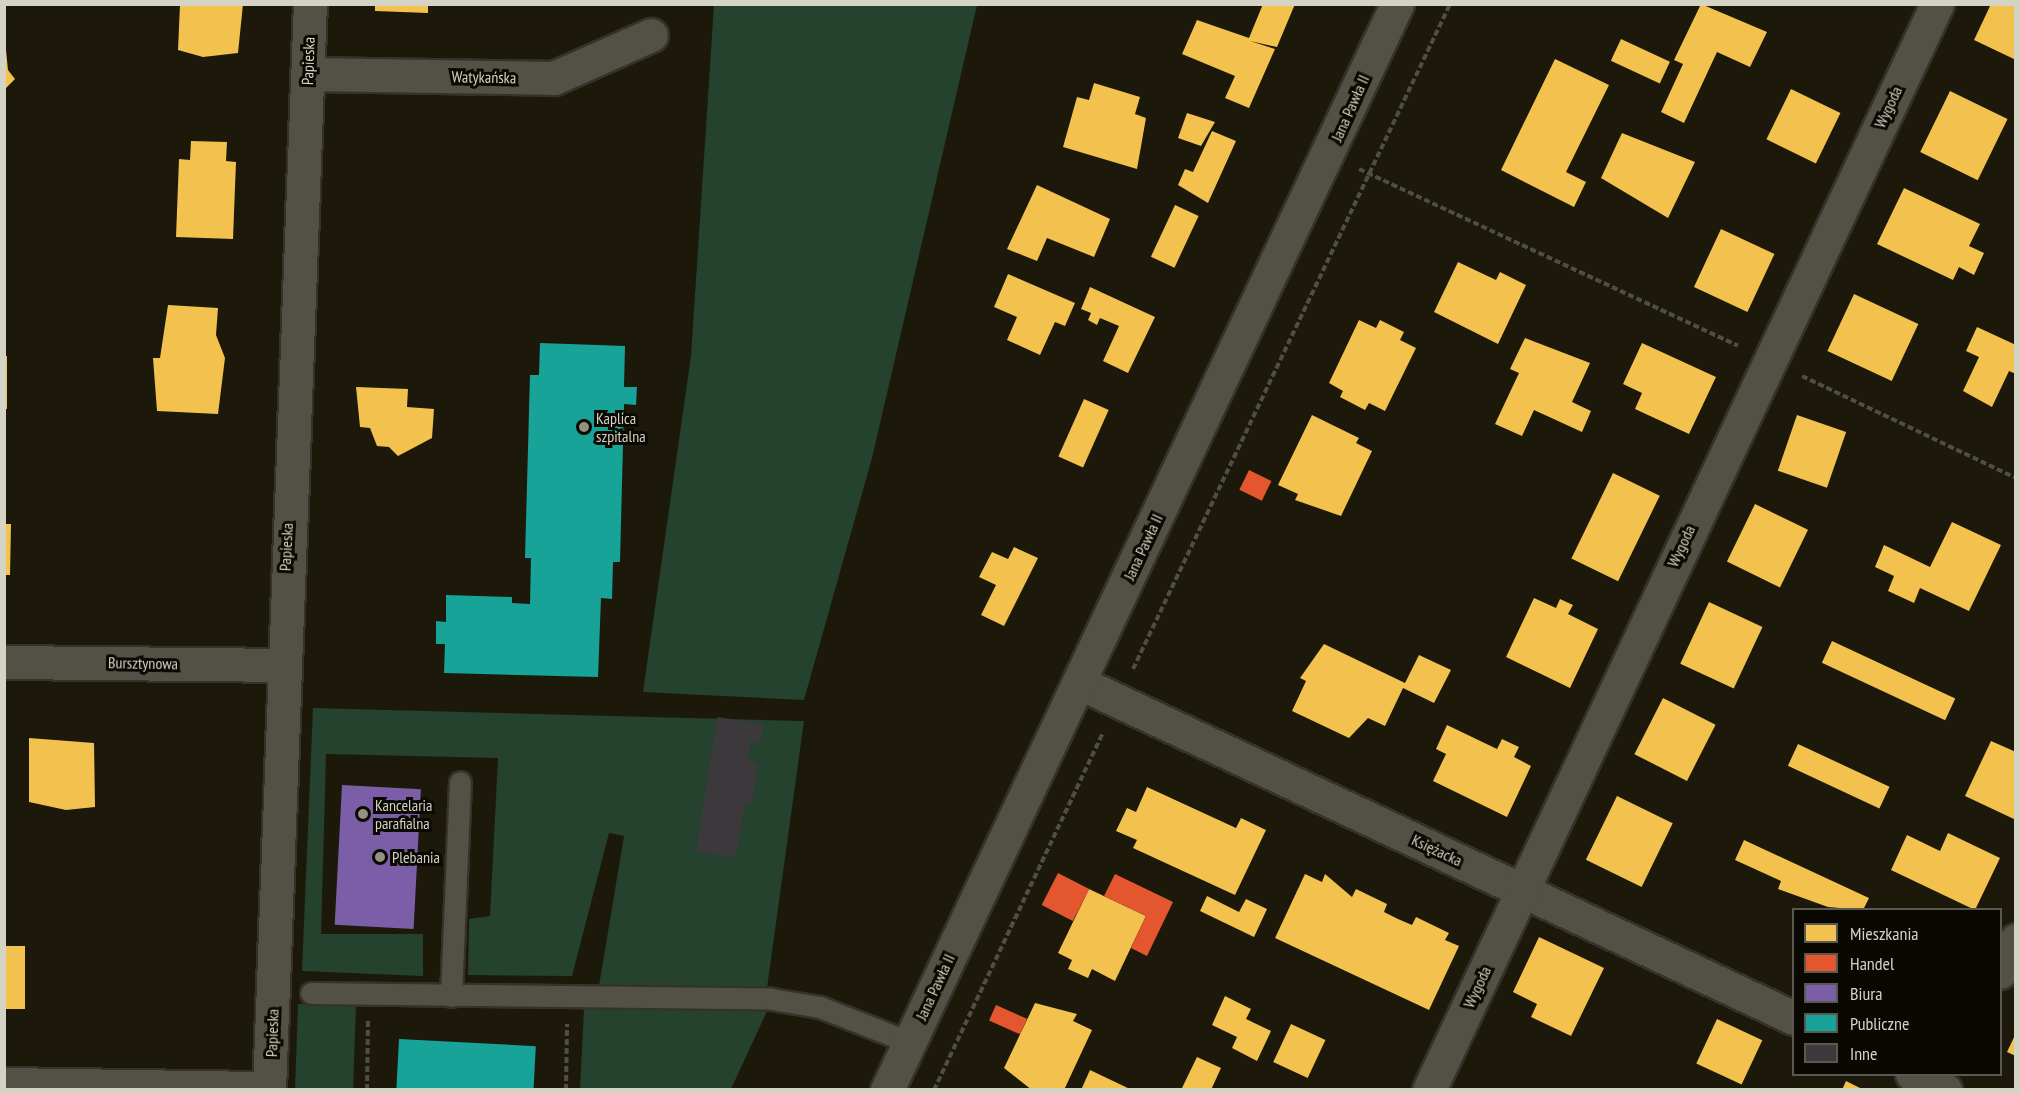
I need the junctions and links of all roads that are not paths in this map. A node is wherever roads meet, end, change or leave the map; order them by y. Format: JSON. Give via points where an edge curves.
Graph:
{"nodes":[{"id":1,"x":310,"y":4,"type":"edge"},
{"id":2,"x":1397,"y":4,"type":"edge"},
{"id":3,"x":1937,"y":4,"type":"edge"},
{"id":4,"x":651,"y":35,"type":"dead end"},
{"id":5,"x":308,"y":74,"type":"junction"},
{"id":6,"x":4,"y":662,"type":"edge"},
{"id":7,"x":281,"y":665,"type":"junction"},
{"id":8,"x":1080,"y":683,"type":"junction"},
{"id":9,"x":460,"y":782,"type":"dead end"},
{"id":10,"x":1522,"y":891,"type":"junction"},
{"id":11,"x":2016,"y":940,"type":"edge"},
{"id":12,"x":2002,"y":970,"type":"edge"},
{"id":13,"x":311,"y":993,"type":"dead end"},
{"id":14,"x":451,"y":996,"type":"junction"},
{"id":15,"x":1792,"y":1017,"type":"edge"},
{"id":16,"x":909,"y":1042,"type":"junction"},
{"id":17,"x":1917,"y":1076,"type":"edge"},
{"id":18,"x":4,"y":1084,"type":"edge"},
{"id":19,"x":269,"y":1089,"type":"edge"},
{"id":20,"x":887,"y":1089,"type":"edge"},
{"id":21,"x":1429,"y":1089,"type":"edge"},
{"id":22,"x":1946,"y":1089,"type":"edge"}],
"edges":[{"from":1,"to":5,"type":"street","name":"Papieska"},
{"from":2,"to":8,"type":"street","name":"Jana Pawła II"},
{"from":3,"to":10,"type":"street","name":"Wygoda"},
{"from":4,"to":5,"type":"street","name":"Watykańska","via":[[554,78]]},
{"from":5,"to":7,"type":"street","name":"Papieska"},
{"from":6,"to":7,"type":"street","name":"Bursztynowa"},
{"from":7,"to":19,"type":"street","name":"Papieska"},
{"from":8,"to":10,"type":"street","name":"Księżacka"},
{"from":8,"to":16,"type":"street","name":"Jana Pawła II"},
{"from":9,"to":14,"type":"lane"},
{"from":10,"to":15,"type":"street","name":"Księżacka"},
{"from":10,"to":21,"type":"street","name":"Wygoda"},
{"from":11,"to":12,"type":"street"},
{"from":13,"to":14,"type":"lane"},
{"from":14,"to":16,"type":"lane","via":[[771,999],[820,1007]]},
{"from":16,"to":20,"type":"street","name":"Jana Pawła II"},
{"from":17,"to":22,"type":"street"},
{"from":18,"to":19,"type":"street"}]}
